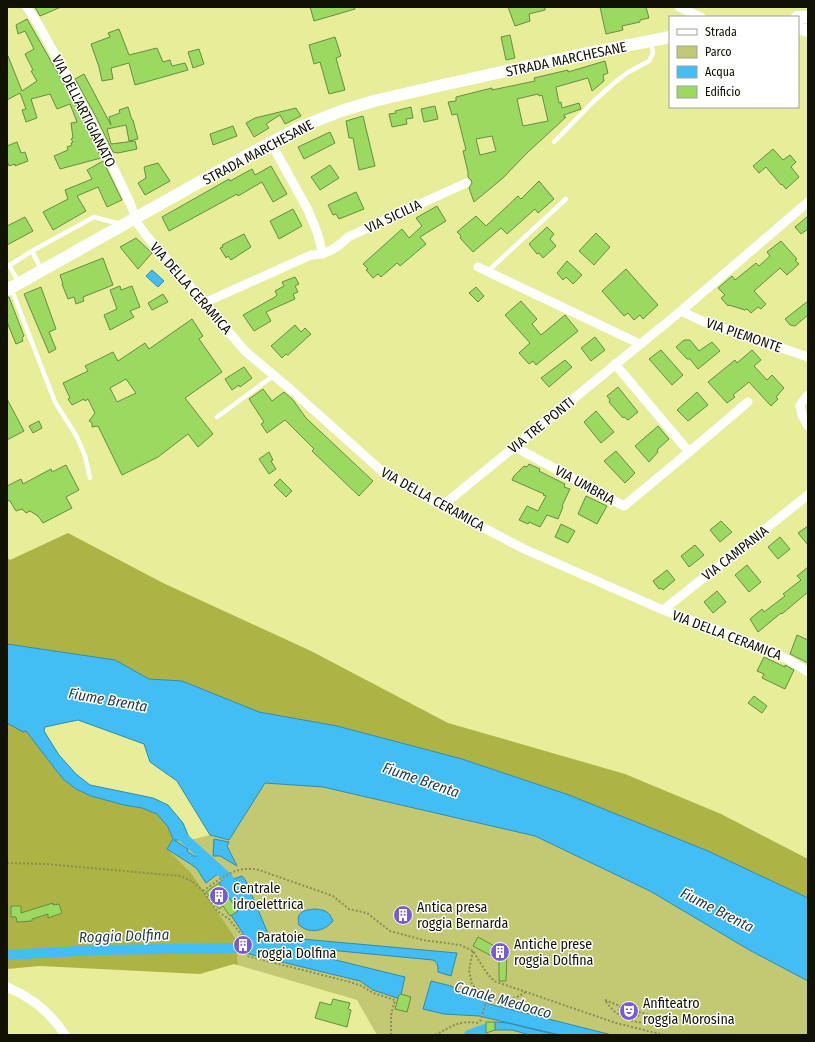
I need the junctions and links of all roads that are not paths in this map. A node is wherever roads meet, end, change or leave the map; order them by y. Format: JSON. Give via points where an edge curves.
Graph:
{"nodes":[{"id":1,"x":27,"y":7,"type":"edge"},
{"id":2,"x":679,"y":7,"type":"edge"},
{"id":3,"x":700,"y":13,"type":"edge"},
{"id":4,"x":669,"y":37,"type":"edge"},
{"id":5,"x":651,"y":41,"type":"junction"},
{"id":6,"x":271,"y":142,"type":"junction"},
{"id":7,"x":554,"y":142,"type":"dead end"},
{"id":8,"x":466,"y":183,"type":"dead end"},
{"id":9,"x":566,"y":199,"type":"dead end"},
{"id":10,"x":808,"y":202,"type":"edge"},
{"id":11,"x":136,"y":218,"type":"junction"},
{"id":12,"x":124,"y":225,"type":"junction"},
{"id":13,"x":32,"y":251,"type":"junction"},
{"id":14,"x":323,"y":254,"type":"junction"},
{"id":15,"x":8,"y":266,"type":"edge"},
{"id":16,"x":478,"y":267,"type":"dead end"},
{"id":17,"x":42,"y":271,"type":"junction"},
{"id":18,"x":488,"y":271,"type":"junction"},
{"id":19,"x":12,"y":287,"type":"edge"},
{"id":20,"x":204,"y":302,"type":"junction"},
{"id":21,"x":681,"y":311,"type":"junction"},
{"id":22,"x":640,"y":344,"type":"junction"},
{"id":23,"x":808,"y":357,"type":"edge"},
{"id":24,"x":615,"y":364,"type":"junction"},
{"id":25,"x":273,"y":376,"type":"junction"},
{"id":26,"x":808,"y":395,"type":"edge"},
{"id":27,"x":748,"y":402,"type":"dead end"},
{"id":28,"x":217,"y":417,"type":"dead end"},
{"id":29,"x":808,"y":426,"type":"edge"},
{"id":30,"x":514,"y":447,"type":"junction"},
{"id":31,"x":689,"y":452,"type":"junction"},
{"id":32,"x":90,"y":478,"type":"dead end"},
{"id":33,"x":808,"y":495,"type":"edge"},
{"id":34,"x":442,"y":506,"type":"junction"},
{"id":35,"x":663,"y":610,"type":"junction"},
{"id":36,"x":808,"y":672,"type":"edge"},
{"id":37,"x":7,"y":987,"type":"edge"},
{"id":38,"x":65,"y":1035,"type":"edge"}],
"edges":[{"from":1,"to":11,"type":"street","name":"VIA DELL'ARTIGIANATO","via":[[90,118]]},
{"from":2,"to":3,"type":"street"},
{"from":4,"to":5,"type":"main road","name":"STRADA MARCHESANE"},
{"from":5,"to":6,"type":"main road","name":"STRADA MARCHESANE","via":[[374,101],[298,128]]},
{"from":5,"to":7,"type":"lane","via":[[653,53],[649,61],[627,72],[614,83]]},
{"from":6,"to":11,"type":"main road","name":"STRADA MARCHESANE"},
{"from":6,"to":14,"type":"street","via":[[308,210]]},
{"from":8,"to":14,"type":"street","name":"VIA SICILIA","via":[[348,237],[338,247]]},
{"from":9,"to":18,"type":"lane"},
{"from":10,"to":21,"type":"street","name":"VIA TRE PONTI"},
{"from":11,"to":12,"type":"main road","name":"STRADA MARCHESANE"},
{"from":11,"to":20,"type":"street","name":"VIA DELLA CERAMICA","via":[[150,240]]},
{"from":12,"to":13,"type":"lane","via":[[94,217]]},
{"from":12,"to":17,"type":"main road","name":"STRADA MARCHESANE"},
{"from":13,"to":15,"type":"lane"},
{"from":13,"to":17,"type":"lane"},
{"from":14,"to":20,"type":"street","name":"VIA SICILIA","via":[[311,255]]},
{"from":15,"to":19,"type":"lane"},
{"from":16,"to":18,"type":"street"},
{"from":17,"to":19,"type":"main road","name":"STRADA MARCHESANE"},
{"from":18,"to":22,"type":"street"},
{"from":19,"to":32,"type":"lane","via":[[55,402],[77,437],[85,456]]},
{"from":20,"to":25,"type":"street","name":"VIA DELLA CERAMICA","via":[[245,351]]},
{"from":21,"to":22,"type":"street","name":"VIA TRE PONTI"},
{"from":21,"to":23,"type":"street","name":"VIA PIEMONTE","via":[[702,321]]},
{"from":22,"to":24,"type":"street","name":"VIA TRE PONTI"},
{"from":24,"to":30,"type":"street","name":"VIA TRE PONTI"},
{"from":24,"to":31,"type":"street"},
{"from":25,"to":28,"type":"lane"},
{"from":25,"to":34,"type":"street","name":"VIA DELLA CERAMICA","via":[[384,474]]},
{"from":26,"to":29,"type":"street","via":[[800,404]]},
{"from":27,"to":31,"type":"street","name":"VIA UMBRIA"},
{"from":30,"to":31,"type":"street","name":"VIA UMBRIA","via":[[624,506]]},
{"from":30,"to":34,"type":"street","name":"VIA TRE PONTI"},
{"from":33,"to":35,"type":"street","name":"VIA CAMPANIA"},
{"from":34,"to":35,"type":"street","name":"VIA DELLA CERAMICA","via":[[522,548]]},
{"from":35,"to":36,"type":"street","name":"VIA DELLA CERAMICA","via":[[757,645]]},
{"from":37,"to":38,"type":"street","via":[[36,1003],[57,1023]]}]}
